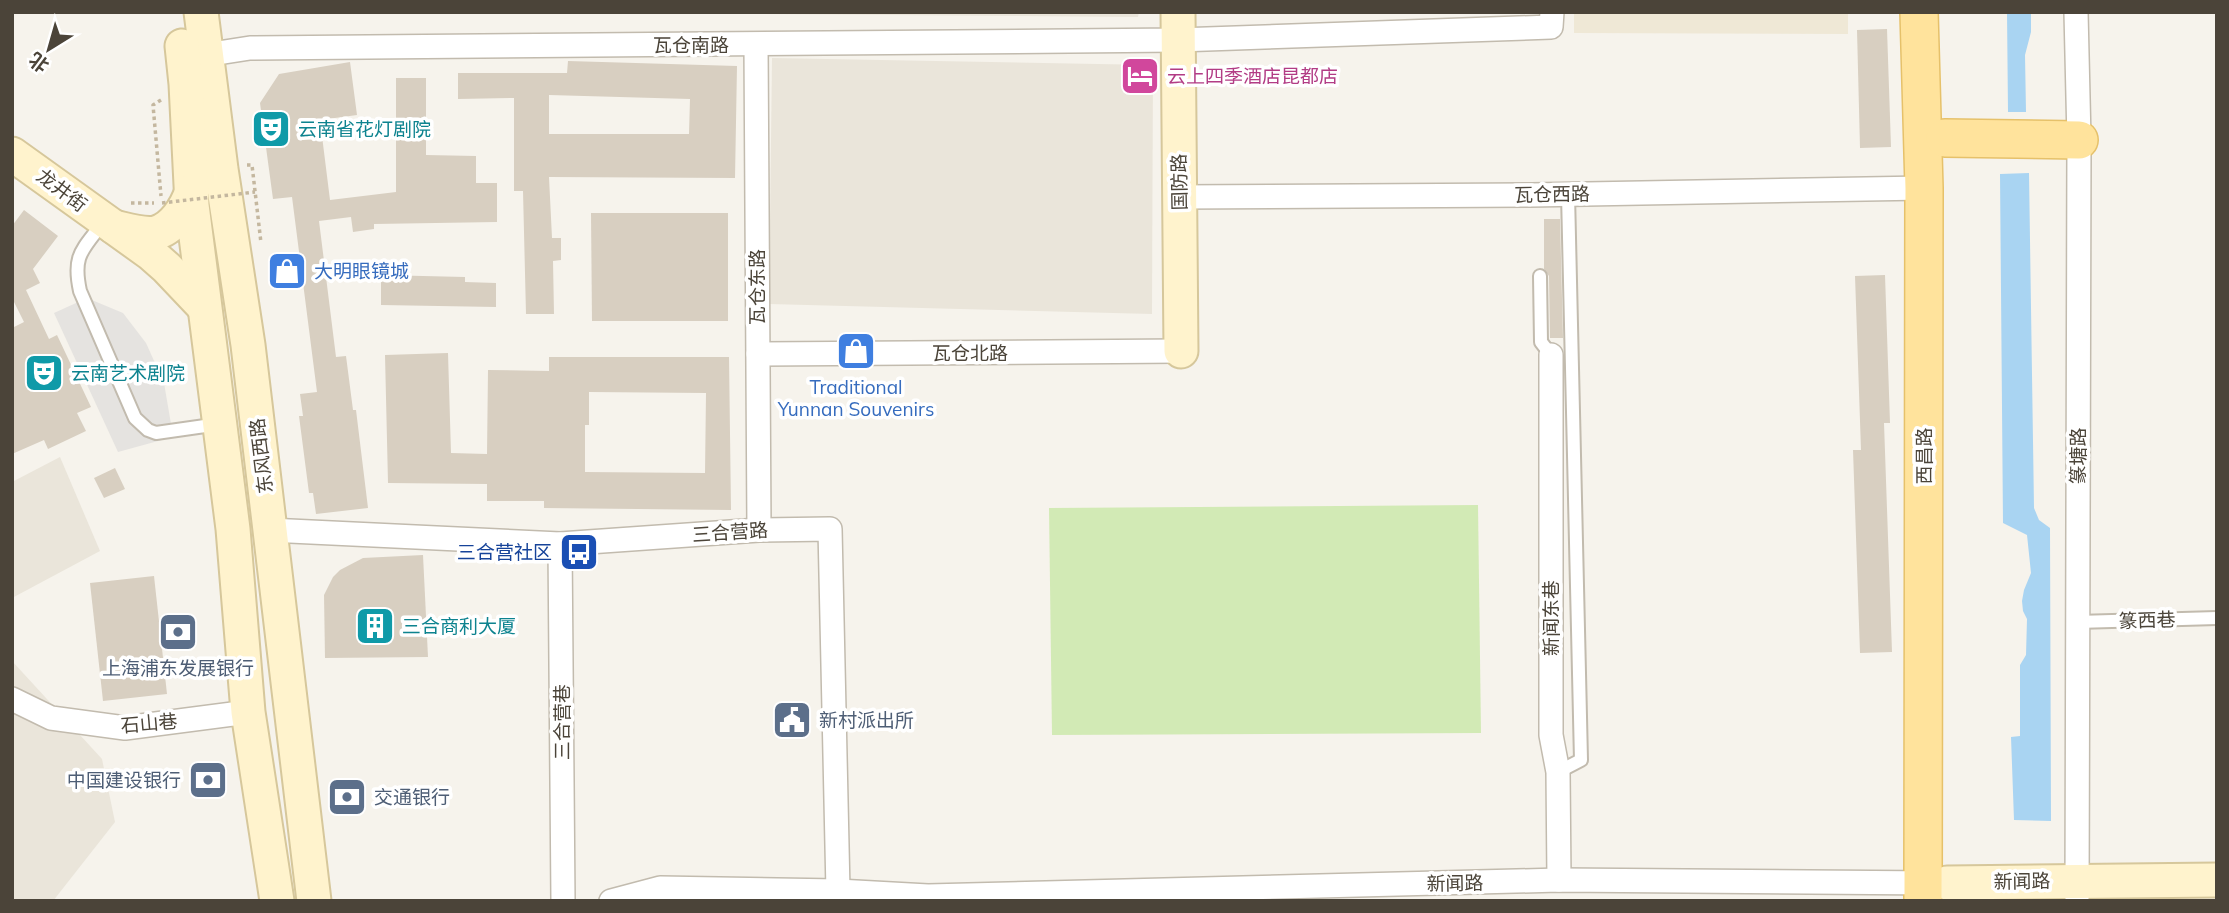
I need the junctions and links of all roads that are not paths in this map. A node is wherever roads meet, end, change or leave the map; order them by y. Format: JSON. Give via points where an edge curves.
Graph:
{"nodes":[{"id":1,"x":178,"y":12,"type":"edge"},
{"id":2,"x":201,"y":12,"type":"edge"},
{"id":3,"x":1552,"y":12,"type":"edge"},
{"id":4,"x":1919,"y":12,"type":"edge"},
{"id":5,"x":1943,"y":12,"type":"edge"},
{"id":6,"x":2076,"y":12,"type":"edge"},
{"id":7,"x":1178,"y":26,"type":"edge"},
{"id":8,"x":756,"y":45,"type":"junction"},
{"id":9,"x":205,"y":55,"type":"junction"},
{"id":10,"x":1945,"y":138,"type":"junction"},
{"id":11,"x":2079,"y":140,"type":"junction"},
{"id":12,"x":12,"y":154,"type":"edge"},
{"id":13,"x":1924,"y":188,"type":"junction"},
{"id":14,"x":192,"y":191,"type":"junction"},
{"id":15,"x":1568,"y":194,"type":"junction"},
{"id":16,"x":1180,"y":197,"type":"junction"},
{"id":17,"x":108,"y":224,"type":"junction"},
{"id":18,"x":1540,"y":276,"type":"dead end"},
{"id":19,"x":204,"y":307,"type":"junction"},
{"id":20,"x":1181,"y":351,"type":"joint"},
{"id":21,"x":758,"y":354,"type":"junction"},
{"id":22,"x":1551,"y":355,"type":"joint"},
{"id":23,"x":219,"y":424,"type":"junction"},
{"id":24,"x":269,"y":530,"type":"junction"},
{"id":25,"x":759,"y":530,"type":"junction"},
{"id":26,"x":560,"y":544,"type":"junction"},
{"id":27,"x":2217,"y":618,"type":"edge"},
{"id":28,"x":2077,"y":622,"type":"junction"},
{"id":29,"x":12,"y":699,"type":"edge"},
{"id":30,"x":248,"y":712,"type":"junction"},
{"id":31,"x":1558,"y":772,"type":"junction"},
{"id":32,"x":1559,"y":880,"type":"junction"},
{"id":33,"x":2217,"y":880,"type":"edge"},
{"id":34,"x":838,"y":891,"type":"junction"},
{"id":35,"x":2077,"y":891,"type":"edge"},
{"id":36,"x":1935,"y":892,"type":"edge"},
{"id":37,"x":929,"y":898,"type":"edge"},
{"id":38,"x":277,"y":901,"type":"edge"},
{"id":39,"x":314,"y":901,"type":"edge"},
{"id":40,"x":563,"y":901,"type":"edge"},
{"id":41,"x":611,"y":901,"type":"edge"}],
"edges":[{"from":1,"to":14,"type":"main road","name":"东风西路"},
{"from":2,"to":9,"type":"main road","name":"东风西路"},
{"from":3,"to":7,"type":"street","name":"瓦仓南路","via":[[1551,27]]},
{"from":4,"to":13,"type":"main road","name":"西昌路"},
{"from":5,"to":10,"type":"main road","name":"西昌路"},
{"from":6,"to":11,"type":"street","name":"篆塘路"},
{"from":7,"to":8,"type":"street","name":"瓦仓南路"},
{"from":7,"to":16,"type":"main road","name":"国防路"},
{"from":8,"to":9,"type":"street","name":"瓦仓南路","via":[[250,47]]},
{"from":8,"to":21,"type":"street","name":"瓦仓东路"},
{"from":9,"to":24,"type":"main road","name":"东风西路","via":[[248,345]]},
{"from":10,"to":11,"type":"main road"},
{"from":10,"to":36,"type":"main road","name":"西昌路"},
{"from":11,"to":28,"type":"street","name":"篆塘路"},
{"from":12,"to":17,"type":"main road","name":"龙井街"},
{"from":13,"to":15,"type":"street","name":"瓦仓西路"},
{"from":13,"to":36,"type":"main road","name":"西昌路"},
{"from":14,"to":17,"type":"main road","via":[[177,218],[155,233]]},
{"from":14,"to":19,"type":"main road","name":"东风西路"},
{"from":15,"to":16,"type":"street","name":"瓦仓西路"},
{"from":15,"to":31,"type":"lane","via":[[1581,760]]},
{"from":16,"to":20,"type":"main road","name":"国防路"},
{"from":17,"to":19,"type":"main road","name":"龙井街","via":[[167,268]]},
{"from":17,"to":23,"type":"lane","via":[[78,258],[76,274],[135,418],[156,433]]},
{"from":18,"to":22,"type":"lane","via":[[1541,342]]},
{"from":19,"to":23,"type":"main road","name":"东风西路"},
{"from":20,"to":21,"type":"street","name":"瓦仓北路"},
{"from":21,"to":25,"type":"street","name":"瓦仓东路"},
{"from":22,"to":31,"type":"street","name":"新闻东巷","via":[[1551,735]]},
{"from":23,"to":30,"type":"main road","name":"东风西路","via":[[233,528]]},
{"from":24,"to":26,"type":"street","name":"三合营路"},
{"from":24,"to":39,"type":"main road","name":"东风西路"},
{"from":25,"to":26,"type":"street","name":"三合营路"},
{"from":25,"to":34,"type":"street","name":"三合营路","via":[[830,528]]},
{"from":26,"to":40,"type":"street","name":"三合营巷"},
{"from":27,"to":28,"type":"lane","name":"篆西巷"},
{"from":28,"to":35,"type":"street","name":"篆塘路"},
{"from":29,"to":30,"type":"street","name":"石山巷","via":[[51,718],[125,728]]},
{"from":30,"to":38,"type":"main road","name":"东风西路"},
{"from":31,"to":32,"type":"street","name":"新闻东巷"},
{"from":32,"to":36,"type":"street","name":"新闻路"},
{"from":32,"to":37,"type":"street","name":"新闻路"},
{"from":33,"to":35,"type":"main road","name":"新闻路"},
{"from":34,"to":37,"type":"street","name":"新闻路"},
{"from":34,"to":41,"type":"street","name":"新闻路","via":[[660,888]]},
{"from":35,"to":36,"type":"main road","name":"新闻路"}]}
